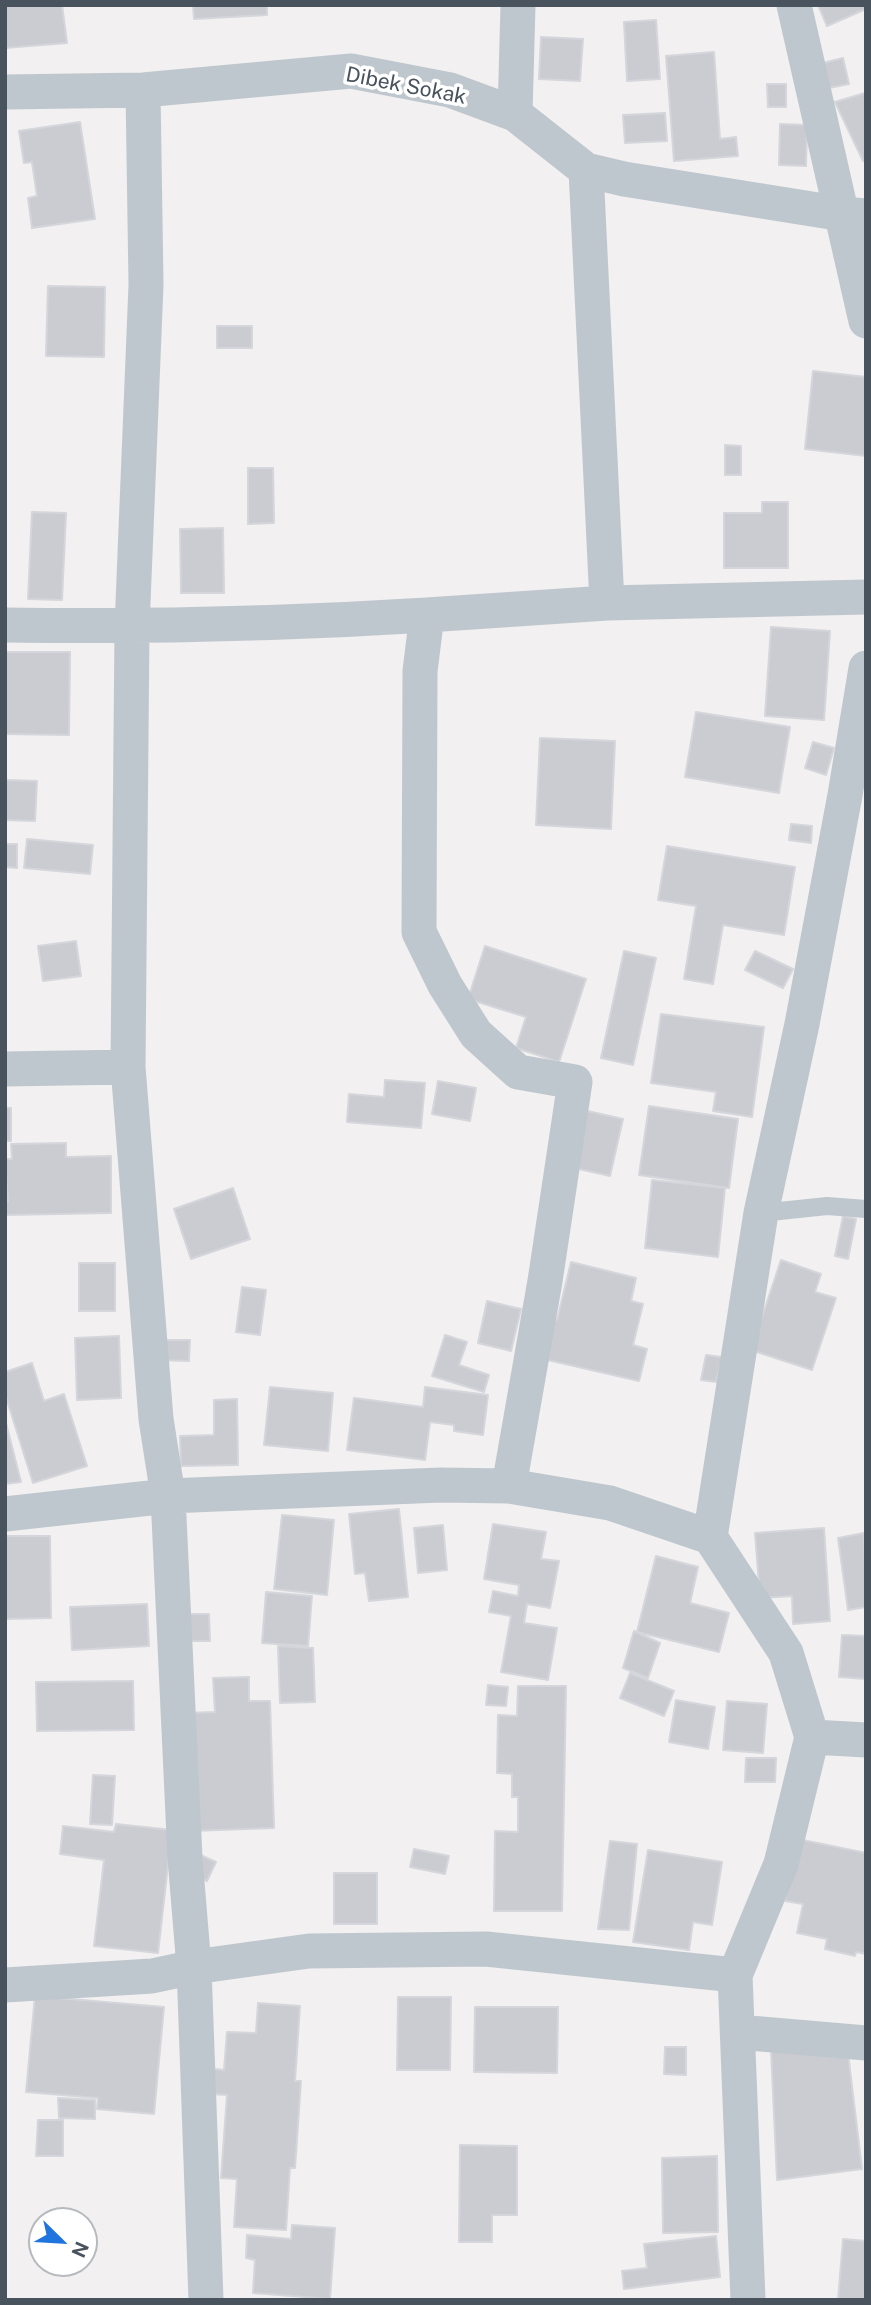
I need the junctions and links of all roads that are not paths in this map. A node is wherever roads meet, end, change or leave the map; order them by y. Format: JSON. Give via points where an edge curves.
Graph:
{"nodes":[{"id":1,"x":518,"y":5,"type":"edge"},
{"id":2,"x":794,"y":5,"type":"edge"},
{"id":3,"x":143,"y":90,"type":"junction"},
{"id":4,"x":5,"y":92,"type":"edge"},
{"id":5,"x":515,"y":114,"type":"junction"},
{"id":6,"x":586,"y":170,"type":"junction"},
{"id":7,"x":854,"y":215,"type":"edge"},
{"id":8,"x":866,"y":321,"type":"edge"},
{"id":9,"x":866,"y":597,"type":"edge"},
{"id":10,"x":607,"y":603,"type":"junction"},
{"id":11,"x":427,"y":615,"type":"junction"},
{"id":12,"x":5,"y":625,"type":"edge"},
{"id":13,"x":132,"y":627,"type":"junction"},
{"id":14,"x":866,"y":668,"type":"edge"},
{"id":15,"x":128,"y":1067,"type":"junction"},
{"id":16,"x":5,"y":1069,"type":"edge"},
{"id":17,"x":866,"y":1209,"type":"edge"},
{"id":18,"x":761,"y":1213,"type":"junction"},
{"id":19,"x":509,"y":1486,"type":"junction"},
{"id":20,"x":168,"y":1496,"type":"junction"},
{"id":21,"x":5,"y":1514,"type":"edge"},
{"id":22,"x":710,"y":1537,"type":"junction"},
{"id":23,"x":812,"y":1737,"type":"junction"},
{"id":24,"x":866,"y":1740,"type":"edge"},
{"id":25,"x":194,"y":1967,"type":"junction"},
{"id":26,"x":736,"y":1975,"type":"junction"},
{"id":27,"x":5,"y":1985,"type":"edge"},
{"id":28,"x":738,"y":2032,"type":"junction"},
{"id":29,"x":866,"y":2043,"type":"edge"},
{"id":30,"x":206,"y":2300,"type":"edge"},
{"id":31,"x":748,"y":2300,"type":"edge"}],
"edges":[{"from":1,"to":5,"type":"street"},
{"from":2,"to":7,"type":"street"},
{"from":3,"to":4,"type":"street","name":"Dibek Sokak"},
{"from":3,"to":5,"type":"street","name":"Dibek Sokak","via":[[351,71],[450,90]]},
{"from":3,"to":13,"type":"street","via":[[146,285]]},
{"from":5,"to":6,"type":"street","name":"Dibek Sokak"},
{"from":6,"to":7,"type":"street","name":"Dibek Sokak"},
{"from":6,"to":10,"type":"street"},
{"from":7,"to":8,"type":"street"},
{"from":9,"to":10,"type":"street"},
{"from":10,"to":11,"type":"street"},
{"from":11,"to":13,"type":"street"},
{"from":11,"to":19,"type":"street","via":[[420,671],[419,932],[476,1034],[518,1072],[575,1082]]},
{"from":12,"to":13,"type":"street"},
{"from":13,"to":15,"type":"street"},
{"from":14,"to":18,"type":"street","via":[[802,1024]]},
{"from":15,"to":16,"type":"street"},
{"from":15,"to":20,"type":"street","via":[[156,1419]]},
{"from":17,"to":18,"type":"lane","via":[[827,1206]]},
{"from":18,"to":22,"type":"street"},
{"from":19,"to":20,"type":"street"},
{"from":19,"to":22,"type":"street","via":[[610,1503]]},
{"from":20,"to":21,"type":"street"},
{"from":20,"to":25,"type":"street"},
{"from":22,"to":23,"type":"street","via":[[786,1653]]},
{"from":23,"to":24,"type":"street"},
{"from":23,"to":26,"type":"street","via":[[780,1864]]},
{"from":25,"to":26,"type":"street","via":[[309,1951],[486,1949]]},
{"from":25,"to":27,"type":"street","via":[[152,1976]]},
{"from":25,"to":30,"type":"street"},
{"from":26,"to":28,"type":"street"},
{"from":28,"to":29,"type":"street"},
{"from":28,"to":31,"type":"street"}]}
